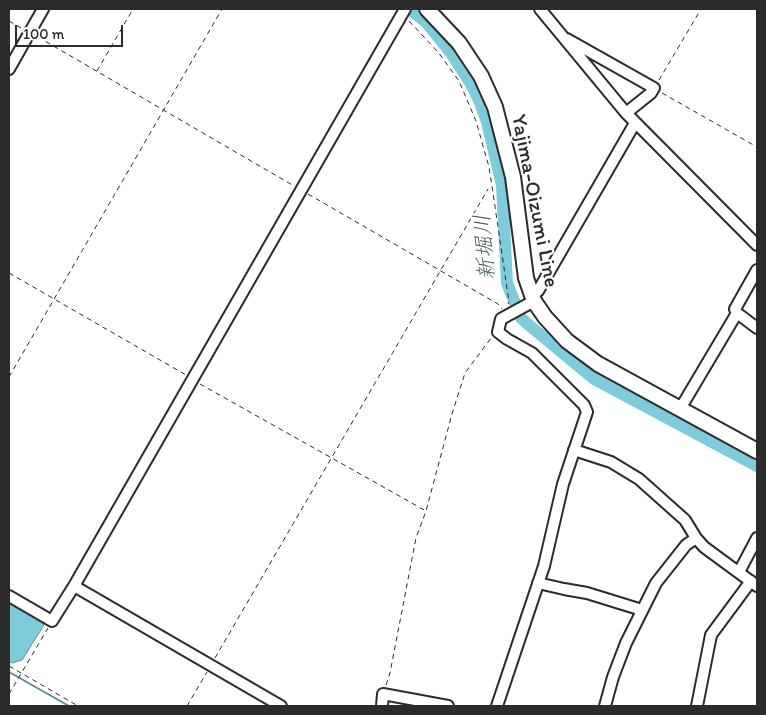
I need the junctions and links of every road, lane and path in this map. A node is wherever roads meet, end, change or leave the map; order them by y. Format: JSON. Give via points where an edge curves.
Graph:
{"nodes":[{"id":1,"x":43,"y":9,"type":"edge"},
{"id":2,"x":133,"y":9,"type":"edge"},
{"id":3,"x":222,"y":9,"type":"edge"},
{"id":4,"x":427,"y":9,"type":"edge"},
{"id":5,"x":540,"y":9,"type":"edge"},
{"id":6,"x":701,"y":9,"type":"edge"},
{"id":7,"x":403,"y":12,"type":"edge"},
{"id":8,"x":9,"y":21,"type":"edge"},
{"id":9,"x":30,"y":33,"type":"junction"},
{"id":10,"x":562,"y":36,"type":"junction"},
{"id":11,"x":9,"y":68,"type":"edge"},
{"id":12,"x":96,"y":71,"type":"junction"},
{"id":13,"x":654,"y":88,"type":"junction"},
{"id":14,"x":163,"y":110,"type":"junction"},
{"id":15,"x":626,"y":113,"type":"junction"},
{"id":16,"x":635,"y":123,"type":"junction"},
{"id":17,"x":757,"y":147,"type":"edge"},
{"id":18,"x":488,"y":189,"type":"dead end"},
{"id":19,"x":301,"y":190,"type":"junction"},
{"id":20,"x":757,"y":245,"type":"edge"},
{"id":21,"x":757,"y":270,"type":"edge"},
{"id":22,"x":440,"y":271,"type":"junction"},
{"id":23,"x":9,"y":273,"type":"edge"},
{"id":24,"x":54,"y":299,"type":"junction"},
{"id":25,"x":531,"y":300,"type":"junction"},
{"id":26,"x":509,"y":313,"type":"junction"},
{"id":27,"x":737,"y":313,"type":"junction"},
{"id":28,"x":757,"y":328,"type":"edge"},
{"id":29,"x":498,"y":332,"type":"junction"},
{"id":30,"x":9,"y":377,"type":"edge"},
{"id":31,"x":192,"y":379,"type":"junction"},
{"id":32,"x":680,"y":410,"type":"junction"},
{"id":33,"x":574,"y":450,"type":"junction"},
{"id":34,"x":757,"y":451,"type":"edge"},
{"id":35,"x":332,"y":458,"type":"junction"},
{"id":36,"x":426,"y":511,"type":"junction"},
{"id":37,"x":696,"y":538,"type":"junction"},
{"id":38,"x":757,"y":538,"type":"edge"},
{"id":39,"x":739,"y":572,"type":"junction"},
{"id":40,"x":538,"y":583,"type":"junction"},
{"id":41,"x":754,"y":584,"type":"edge"},
{"id":42,"x":74,"y":586,"type":"junction"},
{"id":43,"x":9,"y":596,"type":"edge"},
{"id":44,"x":642,"y":610,"type":"junction"},
{"id":45,"x":52,"y":621,"type":"junction"},
{"id":46,"x":9,"y":666,"type":"edge"},
{"id":47,"x":210,"y":666,"type":"junction"},
{"id":48,"x":21,"y":673,"type":"junction"},
{"id":49,"x":9,"y":694,"type":"edge"},
{"id":50,"x":384,"y":694,"type":"junction"},
{"id":51,"x":78,"y":706,"type":"edge"},
{"id":52,"x":187,"y":706,"type":"edge"},
{"id":53,"x":281,"y":706,"type":"edge"},
{"id":54,"x":382,"y":706,"type":"edge"},
{"id":55,"x":448,"y":706,"type":"edge"},
{"id":56,"x":497,"y":706,"type":"edge"},
{"id":57,"x":605,"y":706,"type":"edge"},
{"id":58,"x":697,"y":706,"type":"edge"}],
"edges":[{"from":1,"to":9,"type":"street"},
{"from":2,"to":12,"type":"path"},
{"from":3,"to":14,"type":"path"},
{"from":4,"to":25,"type":"main road","name":"Yajima-Oizumi Line","via":[[459,43],[482,76],[495,107],[513,177]]},
{"from":5,"to":10,"type":"street"},
{"from":6,"to":13,"type":"path"},
{"from":7,"to":19,"type":"street"},
{"from":7,"to":26,"type":"path","via":[[449,66],[465,92],[476,121],[489,167]]},
{"from":8,"to":9,"type":"path"},
{"from":9,"to":11,"type":"street"},
{"from":9,"to":12,"type":"path"},
{"from":10,"to":13,"type":"street"},
{"from":10,"to":15,"type":"street"},
{"from":12,"to":14,"type":"path"},
{"from":13,"to":15,"type":"street"},
{"from":13,"to":17,"type":"path"},
{"from":14,"to":19,"type":"path"},
{"from":14,"to":24,"type":"path"},
{"from":15,"to":16,"type":"street"},
{"from":16,"to":20,"type":"street"},
{"from":16,"to":25,"type":"street"},
{"from":18,"to":22,"type":"path"},
{"from":19,"to":22,"type":"path"},
{"from":19,"to":31,"type":"street"},
{"from":21,"to":27,"type":"street","via":[[735,306]]},
{"from":22,"to":26,"type":"path"},
{"from":22,"to":35,"type":"path"},
{"from":23,"to":24,"type":"path"},
{"from":24,"to":30,"type":"path"},
{"from":24,"to":31,"type":"path"},
{"from":25,"to":26,"type":"street"},
{"from":25,"to":32,"type":"main road","name":"Yajima-Oizumi Line","via":[[567,341],[598,364]]},
{"from":26,"to":29,"type":"street","via":[[500,323]]},
{"from":27,"to":28,"type":"street"},
{"from":27,"to":32,"type":"street"},
{"from":29,"to":33,"type":"street","via":[[532,353],[584,405],[586,420]]},
{"from":29,"to":36,"type":"path","via":[[466,373]]},
{"from":31,"to":35,"type":"path"},
{"from":31,"to":42,"type":"street"},
{"from":32,"to":34,"type":"main road","name":"Yajima-Oizumi Line"},
{"from":33,"to":37,"type":"street","via":[[611,462],[639,480],[685,520]]},
{"from":33,"to":40,"type":"street"},
{"from":35,"to":36,"type":"path"},
{"from":35,"to":47,"type":"path"},
{"from":36,"to":50,"type":"path","via":[[414,550]]},
{"from":37,"to":39,"type":"street"},
{"from":37,"to":44,"type":"street","via":[[686,545],[656,583]]},
{"from":38,"to":39,"type":"street"},
{"from":39,"to":41,"type":"street"},
{"from":40,"to":44,"type":"street","via":[[587,593]]},
{"from":40,"to":56,"type":"street"},
{"from":41,"to":58,"type":"street","via":[[711,635]]},
{"from":42,"to":45,"type":"street"},
{"from":42,"to":47,"type":"street"},
{"from":43,"to":45,"type":"street"},
{"from":44,"to":57,"type":"street","via":[[623,652]]},
{"from":45,"to":48,"type":"path"},
{"from":46,"to":48,"type":"path"},
{"from":47,"to":52,"type":"path"},
{"from":47,"to":53,"type":"street"},
{"from":48,"to":49,"type":"path"},
{"from":48,"to":51,"type":"path"},
{"from":50,"to":54,"type":"street"},
{"from":50,"to":55,"type":"street"}]}
